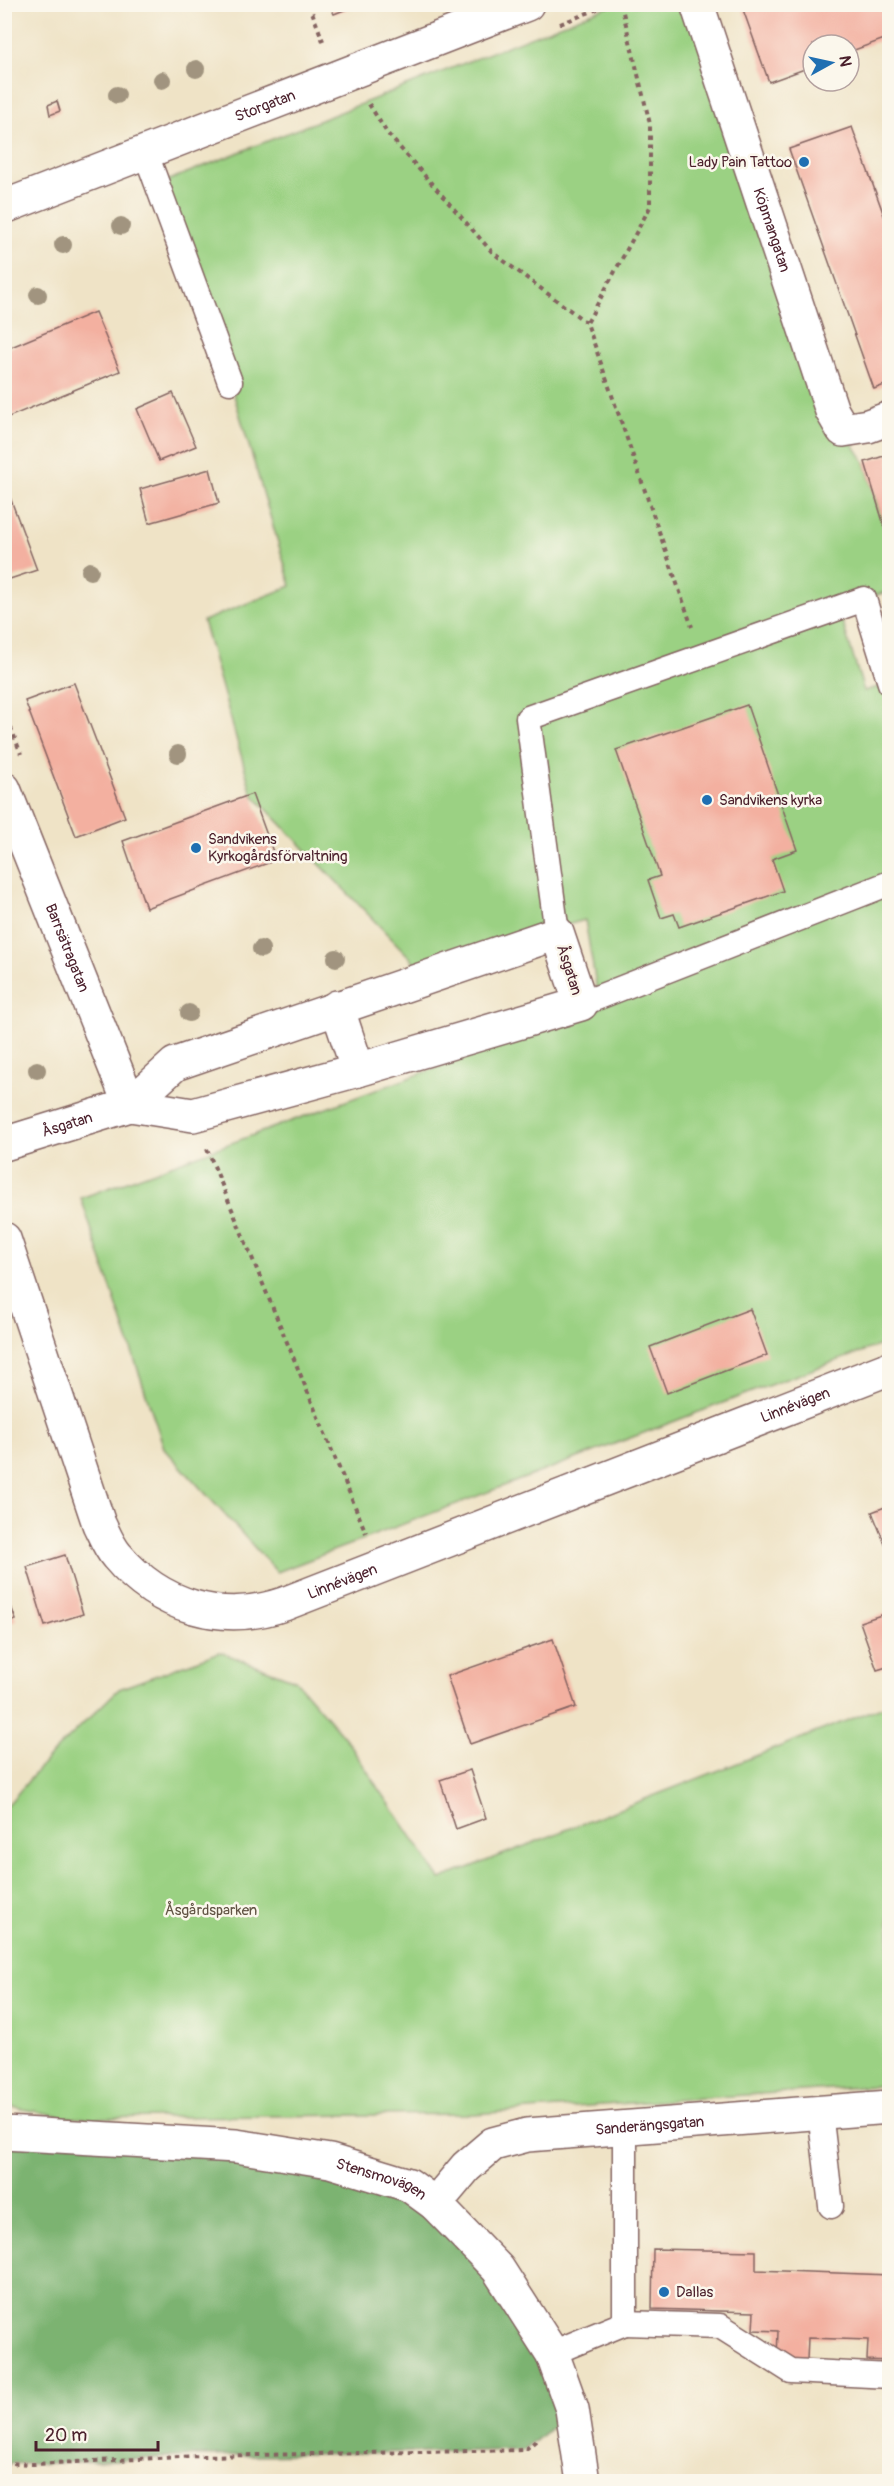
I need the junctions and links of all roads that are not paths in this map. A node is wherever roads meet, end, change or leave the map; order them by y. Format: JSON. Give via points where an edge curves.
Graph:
{"nodes":[{"id":1,"x":527,"y":4,"type":"edge"},
{"id":2,"x":697,"y":4,"type":"edge"},
{"id":3,"x":146,"y":153,"type":"junction"},
{"id":4,"x":4,"y":207,"type":"edge"},
{"id":5,"x":230,"y":382,"type":"dead end"},
{"id":6,"x":879,"y":422,"type":"edge"},
{"id":7,"x":890,"y":683,"type":"edge"},
{"id":8,"x":4,"y":789,"type":"edge"},
{"id":9,"x":890,"y":883,"type":"edge"},
{"id":10,"x":557,"y":933,"type":"junction"},
{"id":11,"x":581,"y":1004,"type":"junction"},
{"id":12,"x":337,"y":1007,"type":"junction"},
{"id":13,"x":358,"y":1070,"type":"junction"},
{"id":14,"x":130,"y":1105,"type":"junction"},
{"id":15,"x":4,"y":1144,"type":"edge"},
{"id":16,"x":4,"y":1239,"type":"edge"},
{"id":17,"x":890,"y":1368,"type":"edge"},
{"id":18,"x":890,"y":2107,"type":"edge"},
{"id":19,"x":820,"y":2112,"type":"junction"},
{"id":20,"x":625,"y":2126,"type":"junction"},
{"id":21,"x":4,"y":2133,"type":"edge"},
{"id":22,"x":435,"y":2204,"type":"junction"},
{"id":23,"x":831,"y":2206,"type":"dead end"},
{"id":24,"x":625,"y":2323,"type":"junction"},
{"id":25,"x":552,"y":2353,"type":"junction"},
{"id":26,"x":890,"y":2376,"type":"edge"},
{"id":27,"x":583,"y":2481,"type":"edge"}],
"edges":[{"from":1,"to":3,"type":"street","name":"Storgatan"},
{"from":2,"to":6,"type":"street","name":"Köpmangatan","via":[[832,411],[843,430]]},
{"from":3,"to":4,"type":"street","name":"Storgatan"},
{"from":3,"to":5,"type":"lane"},
{"from":7,"to":10,"type":"lane","via":[[864,598],[528,717]]},
{"from":8,"to":14,"type":"street","name":"Barrsätragatan"},
{"from":9,"to":11,"type":"lane"},
{"from":10,"to":11,"type":"street","name":"Åsgatan"},
{"from":10,"to":12,"type":"street","name":"Åsgatan"},
{"from":11,"to":13,"type":"street","name":"Åsgatan"},
{"from":12,"to":13,"type":"street"},
{"from":12,"to":14,"type":"street","name":"Åsgatan","via":[[175,1064]]},
{"from":13,"to":14,"type":"street","name":"Åsgatan","via":[[193,1115]]},
{"from":14,"to":15,"type":"street","name":"Åsgatan"},
{"from":16,"to":17,"type":"street","name":"Linnévägen","via":[[99,1524],[116,1555],[167,1597],[224,1613],[260,1612]]},
{"from":18,"to":19,"type":"street","name":"Sanderängsgatan"},
{"from":19,"to":20,"type":"street","name":"Sanderängsgatan"},
{"from":19,"to":23,"type":"lane"},
{"from":20,"to":22,"type":"street","name":"Sanderängsgatan","via":[[527,2135],[494,2144],[466,2167]]},
{"from":20,"to":24,"type":"lane"},
{"from":21,"to":22,"type":"street","name":"Stensmovägen","via":[[236,2146],[330,2161],[409,2185]]},
{"from":22,"to":25,"type":"street","name":"Stensmovägen","via":[[498,2269]]},
{"from":24,"to":25,"type":"lane"},
{"from":24,"to":26,"type":"lane","via":[[720,2326],[791,2371]]},
{"from":25,"to":27,"type":"street","name":"Stensmovägen","via":[[572,2409]]}]}
